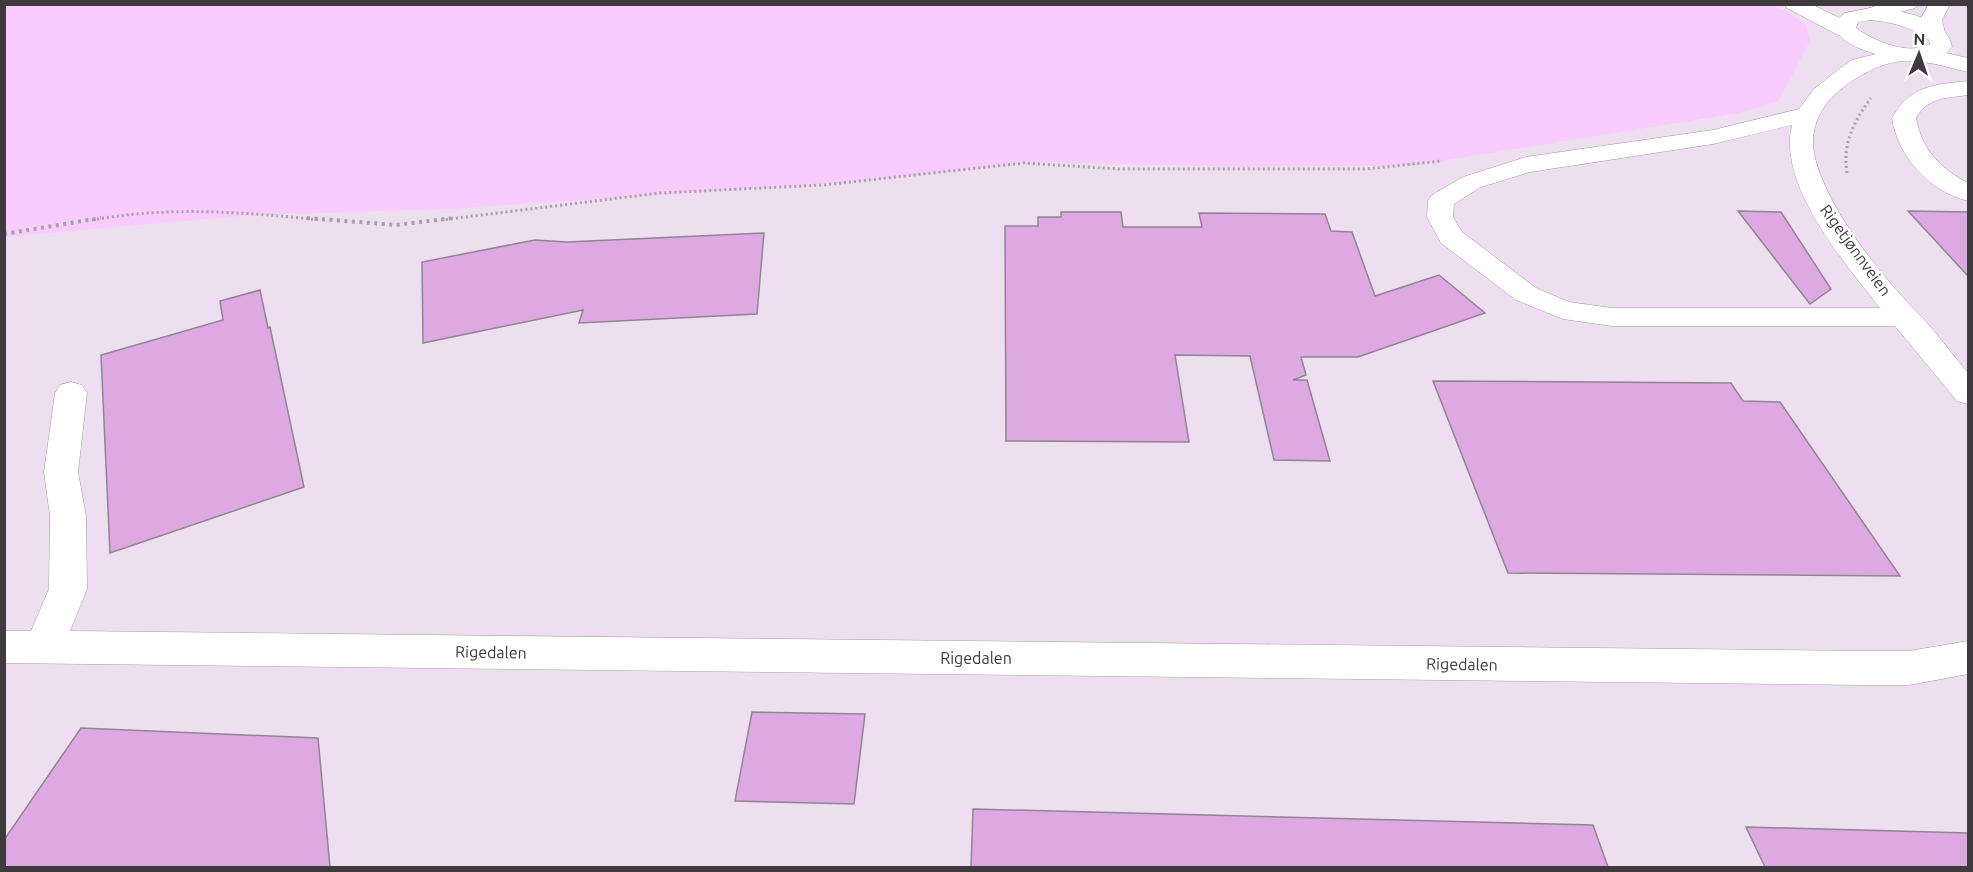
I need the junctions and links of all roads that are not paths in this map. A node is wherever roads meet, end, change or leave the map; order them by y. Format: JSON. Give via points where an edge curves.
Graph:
{"nodes":[{"id":1,"x":1794,"y":4,"type":"edge"},
{"id":2,"x":1826,"y":4,"type":"edge"},
{"id":3,"x":1908,"y":4,"type":"edge"},
{"id":4,"x":1940,"y":4,"type":"edge"},
{"id":5,"x":1869,"y":14,"type":"junction"},
{"id":6,"x":1847,"y":31,"type":"junction"},
{"id":7,"x":1937,"y":35,"type":"junction"},
{"id":8,"x":1915,"y":54,"type":"junction"},
{"id":9,"x":1968,"y":55,"type":"edge"},
{"id":10,"x":1968,"y":65,"type":"edge"},
{"id":11,"x":1968,"y":88,"type":"edge"},
{"id":12,"x":1824,"y":90,"type":"junction"},
{"id":13,"x":1808,"y":114,"type":"junction"},
{"id":14,"x":1968,"y":193,"type":"edge"},
{"id":15,"x":1905,"y":317,"type":"junction"},
{"id":16,"x":71,"y":393,"type":"dead end"},
{"id":17,"x":1968,"y":393,"type":"edge"},
{"id":18,"x":4,"y":647,"type":"edge"},
{"id":19,"x":44,"y":647,"type":"junction"},
{"id":20,"x":1968,"y":658,"type":"edge"},
{"id":21,"x":1909,"y":668,"type":"junction"},
{"id":22,"x":1968,"y":680,"type":"edge"}],
"edges":[{"from":1,"to":6,"type":"main road"},
{"from":2,"to":5,"type":"main road"},
{"from":3,"to":5,"type":"main road"},
{"from":4,"to":7,"type":"main road","via":[[1930,20]]},
{"from":5,"to":6,"type":"main road","via":[[1848,19]]},
{"from":5,"to":7,"type":"main road","via":[[1906,20]]},
{"from":6,"to":8,"type":"main road","via":[[1872,46]]},
{"from":6,"to":12,"type":"main road","name":"Rigetjønnveien"},
{"from":7,"to":8,"type":"main road","via":[[1941,47]]},
{"from":7,"to":9,"type":"main road"},
{"from":8,"to":10,"type":"main road"},
{"from":8,"to":12,"type":"main road","name":"Rigetjønnveien","via":[[1859,66]]},
{"from":11,"to":14,"type":"main road","via":[[1915,100],[1904,118],[1910,145],[1920,159],[1936,175]]},
{"from":12,"to":13,"type":"main road","name":"Rigetjønnveien"},
{"from":13,"to":15,"type":"main road","name":"Rigetjønnveien","via":[[1801,146],[1815,192],[1854,253]]},
{"from":13,"to":15,"type":"main road","via":[[1713,137],[1526,165],[1472,182],[1441,201],[1440,217],[1451,237],[1526,294],[1563,310],[1612,317]]},
{"from":15,"to":17,"type":"main road","name":"Rigetjønnveien"},
{"from":16,"to":19,"type":"main road","via":[[61,472],[68,516],[68,589]]},
{"from":18,"to":19,"type":"main road","name":"Rigedalen"},
{"from":19,"to":21,"type":"main road","name":"Rigedalen"},
{"from":20,"to":21,"type":"main road","name":"Rigedalen"},
{"from":21,"to":22,"type":"main road","name":"Rigedalen"}]}
